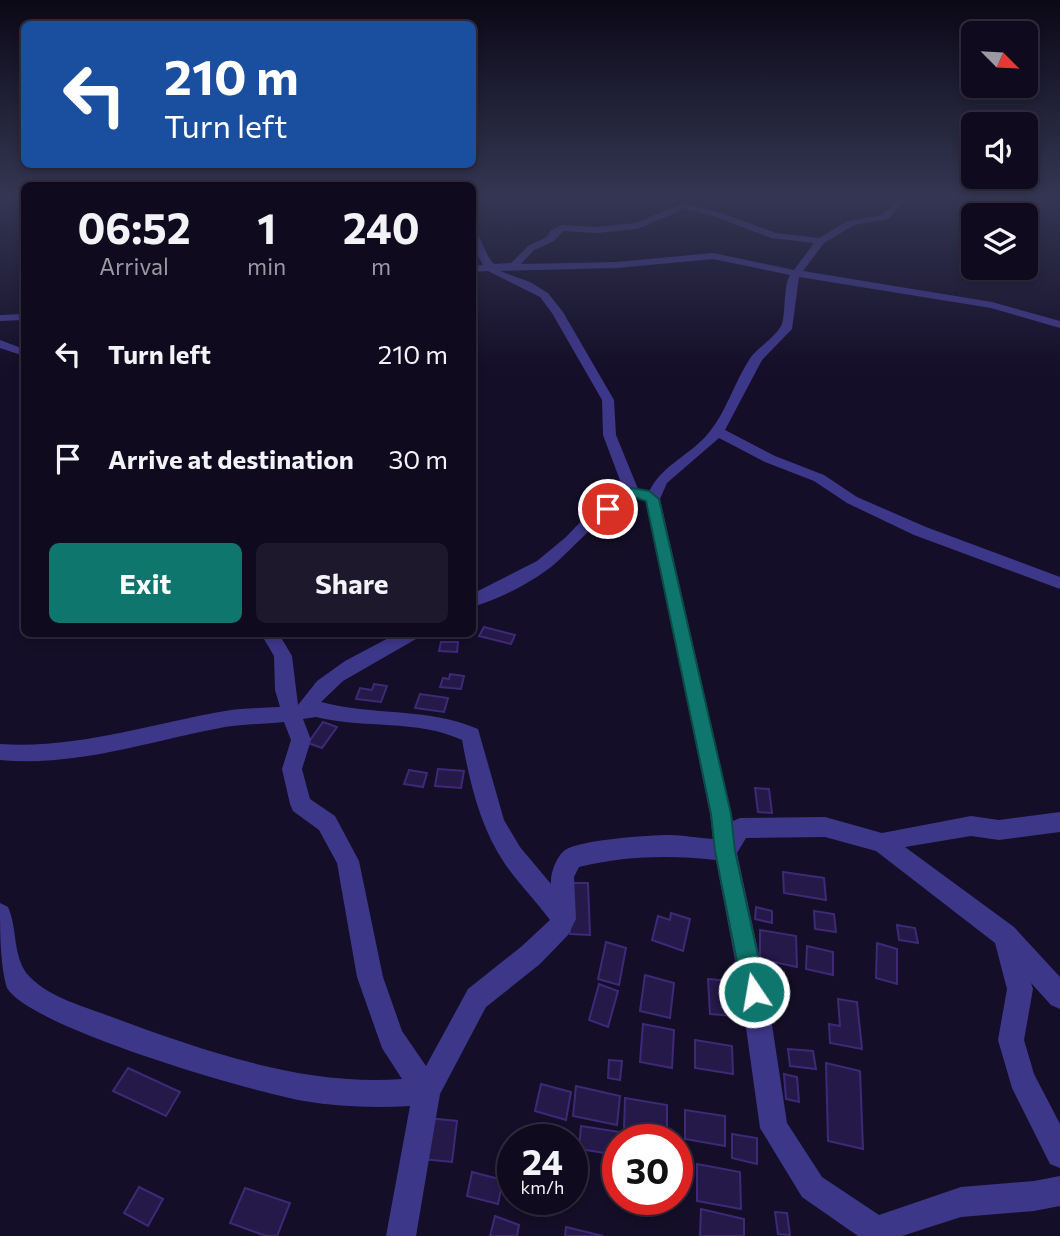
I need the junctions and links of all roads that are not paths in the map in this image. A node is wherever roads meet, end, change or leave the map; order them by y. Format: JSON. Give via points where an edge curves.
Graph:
{"nodes":[{"id":1,"x":482,"y":255,"type":"edge"},
{"id":2,"x":525,"y":255,"type":"edge"},
{"id":3,"x":810,"y":255,"type":"edge"},
{"id":4,"x":514,"y":267,"type":"junction"},
{"id":5,"x":491,"y":268,"type":"junction"},
{"id":6,"x":476,"y":269,"type":"edge"},
{"id":7,"x":795,"y":273,"type":"junction"},
{"id":8,"x":21,"y":317,"type":"edge"},
{"id":9,"x":0,"y":318,"type":"edge"},
{"id":10,"x":1060,"y":325,"type":"edge"},
{"id":11,"x":0,"y":344,"type":"edge"},
{"id":12,"x":21,"y":352,"type":"edge"},
{"id":13,"x":717,"y":431,"type":"junction"},
{"id":14,"x":632,"y":492,"type":"junction"},
{"id":15,"x":653,"y":499,"type":"junction"},
{"id":16,"x":1060,"y":583,"type":"edge"},
{"id":17,"x":476,"y":599,"type":"edge"},
{"id":18,"x":272,"y":637,"type":"edge"},
{"id":19,"x":405,"y":637,"type":"edge"},
{"id":20,"x":300,"y":712,"type":"junction"},
{"id":21,"x":0,"y":752,"type":"edge"},
{"id":22,"x":1060,"y":822,"type":"edge"},
{"id":23,"x":882,"y":843,"type":"junction"},
{"id":24,"x":725,"y":851,"type":"junction"},
{"id":25,"x":0,"y":915,"type":"edge"},
{"id":26,"x":564,"y":919,"type":"junction"},
{"id":27,"x":1005,"y":936,"type":"junction"},
{"id":28,"x":1060,"y":996,"type":"edge"},
{"id":29,"x":427,"y":1091,"type":"junction"},
{"id":30,"x":1060,"y":1154,"type":"edge"},
{"id":31,"x":1060,"y":1191,"type":"edge"},
{"id":32,"x":881,"y":1233,"type":"edge"},
{"id":33,"x":401,"y":1236,"type":"edge"}],
"edges":[{"from":1,"to":5,"type":"street"},
{"from":2,"to":4,"type":"street"},
{"from":3,"to":7,"type":"street"},
{"from":4,"to":5,"type":"street"},
{"from":4,"to":7,"type":"street","via":[[617,265],[713,256]]},
{"from":5,"to":6,"type":"street"},
{"from":5,"to":14,"type":"street","via":[[544,295],[557,312],[608,400],[605,414]]},
{"from":7,"to":10,"type":"street","via":[[992,305]]},
{"from":7,"to":13,"type":"street","via":[[786,329],[757,358]]},
{"from":8,"to":9,"type":"street"},
{"from":11,"to":12,"type":"street"},
{"from":13,"to":15,"type":"street","via":[[661,481]]},
{"from":13,"to":16,"type":"street","via":[[920,531]]},
{"from":14,"to":15,"type":"street"},
{"from":14,"to":17,"type":"street","via":[[591,519],[543,565]]},
{"from":15,"to":24,"type":"street"},
{"from":18,"to":20,"type":"street","via":[[283,656],[285,690]]},
{"from":19,"to":20,"type":"street","via":[[335,675]]},
{"from":20,"to":21,"type":"street","via":[[227,719],[96,748]]},
{"from":20,"to":26,"type":"street","via":[[417,720],[471,735],[482,793],[497,831]]},
{"from":20,"to":29,"type":"street","via":[[301,740],[292,769],[301,804],[327,823],[348,861],[370,977],[391,1039]]},
{"from":22,"to":23,"type":"street","via":[[999,830],[971,826]]},
{"from":23,"to":24,"type":"street","via":[[825,827],[740,828]]},
{"from":23,"to":27,"type":"street"},
{"from":24,"to":26,"type":"street","via":[[669,845],[572,858],[562,875]]},
{"from":24,"to":32,"type":"street","via":[[754,992],[774,1128],[812,1187]]},
{"from":25,"to":29,"type":"street","via":[[8,960],[21,986],[62,1011],[242,1075],[357,1093],[392,1096]]},
{"from":26,"to":29,"type":"street","via":[[531,955],[477,998]]},
{"from":27,"to":28,"type":"street"},
{"from":27,"to":30,"type":"street","via":[[1020,989],[1011,1040],[1022,1078]]},
{"from":29,"to":33,"type":"street"},
{"from":31,"to":32,"type":"street","via":[[1038,1198],[990,1198],[936,1207]]}]}
